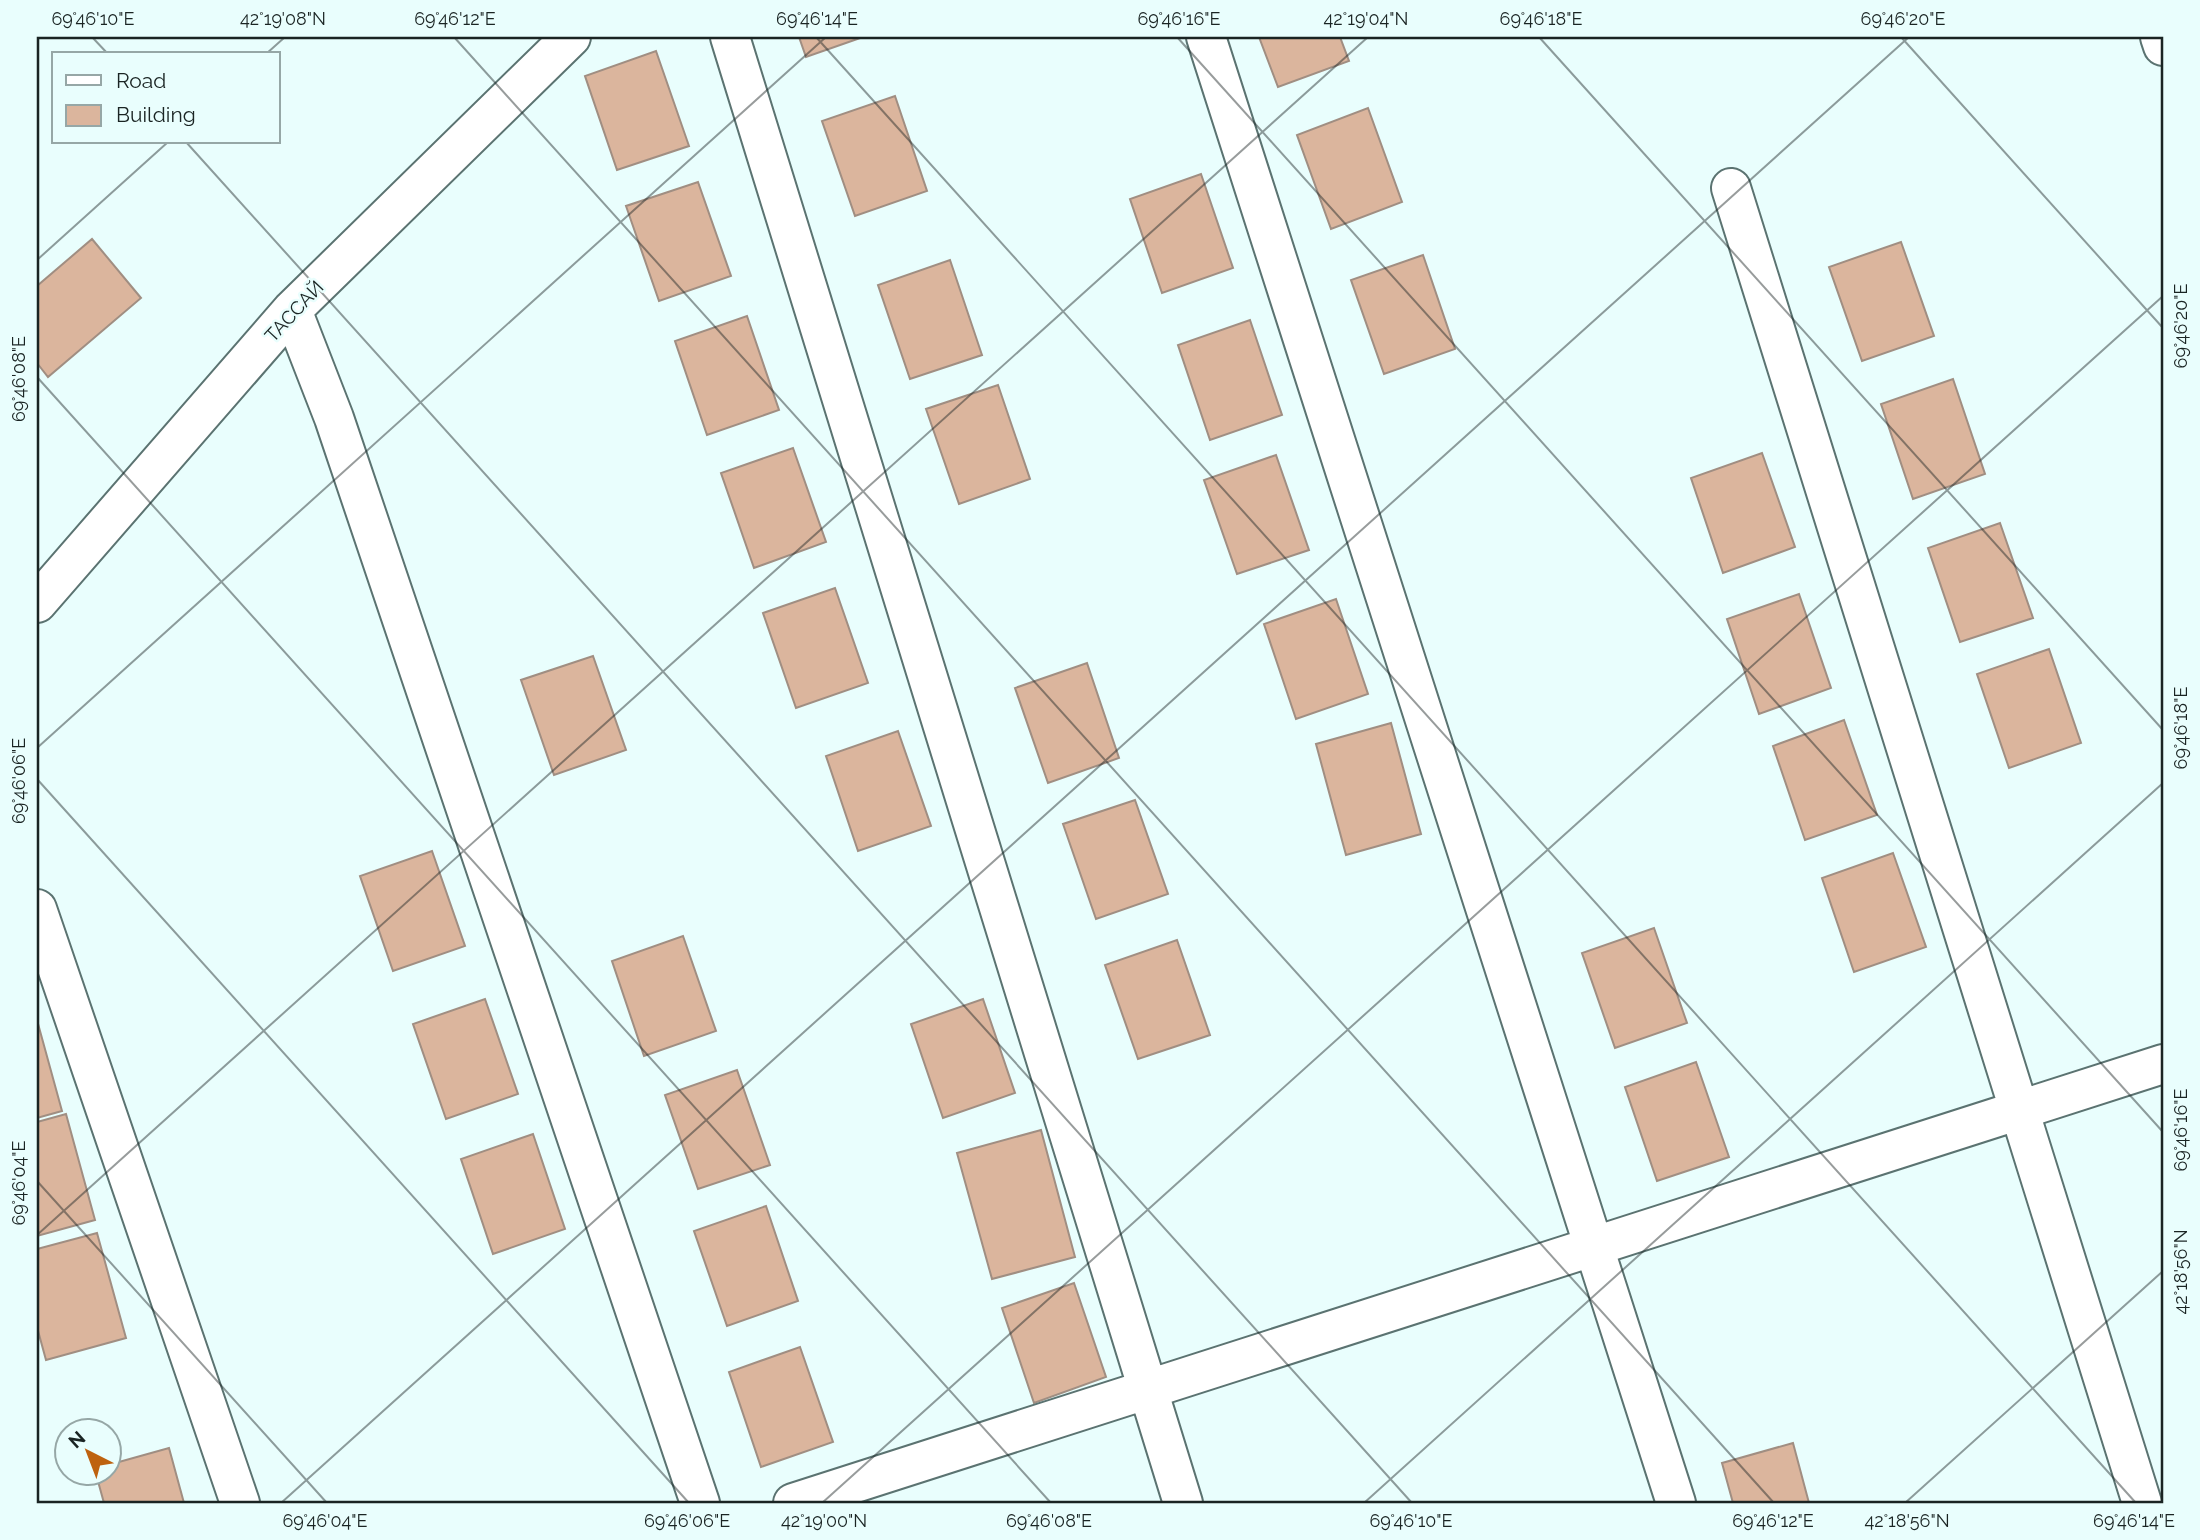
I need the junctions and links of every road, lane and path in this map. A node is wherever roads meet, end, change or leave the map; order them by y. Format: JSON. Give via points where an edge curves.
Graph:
{"nodes":[{"id":1,"x":571,"y":37,"type":"edge"},
{"id":2,"x":730,"y":37,"type":"edge"},
{"id":3,"x":1206,"y":37,"type":"edge"},
{"id":4,"x":2160,"y":37,"type":"edge"},
{"id":5,"x":2163,"y":46,"type":"edge"},
{"id":6,"x":1731,"y":188,"type":"dead end"},
{"id":7,"x":292,"y":310,"type":"junction"},
{"id":8,"x":37,"y":603,"type":"edge"},
{"id":9,"x":37,"y":909,"type":"edge"},
{"id":10,"x":2163,"y":1064,"type":"edge"},
{"id":11,"x":2020,"y":1110,"type":"junction"},
{"id":12,"x":1594,"y":1246,"type":"junction"},
{"id":13,"x":1148,"y":1390,"type":"junction"},
{"id":14,"x":240,"y":1503,"type":"edge"},
{"id":15,"x":700,"y":1503,"type":"edge"},
{"id":16,"x":793,"y":1503,"type":"edge"},
{"id":17,"x":1183,"y":1503,"type":"edge"},
{"id":18,"x":1676,"y":1503,"type":"edge"},
{"id":19,"x":2142,"y":1503,"type":"edge"}],
"edges":[{"from":1,"to":7,"type":"street","name":"ТАССАЙ"},
{"from":2,"to":13,"type":"street"},
{"from":3,"to":12,"type":"street"},
{"from":4,"to":5,"type":"street"},
{"from":6,"to":11,"type":"street"},
{"from":7,"to":8,"type":"street","name":"ТАССАЙ"},
{"from":7,"to":15,"type":"street","via":[[334,418]]},
{"from":9,"to":14,"type":"street"},
{"from":10,"to":11,"type":"street"},
{"from":11,"to":12,"type":"street"},
{"from":11,"to":19,"type":"street"},
{"from":12,"to":13,"type":"street"},
{"from":12,"to":18,"type":"street"},
{"from":13,"to":16,"type":"street"},
{"from":13,"to":17,"type":"street"}]}
